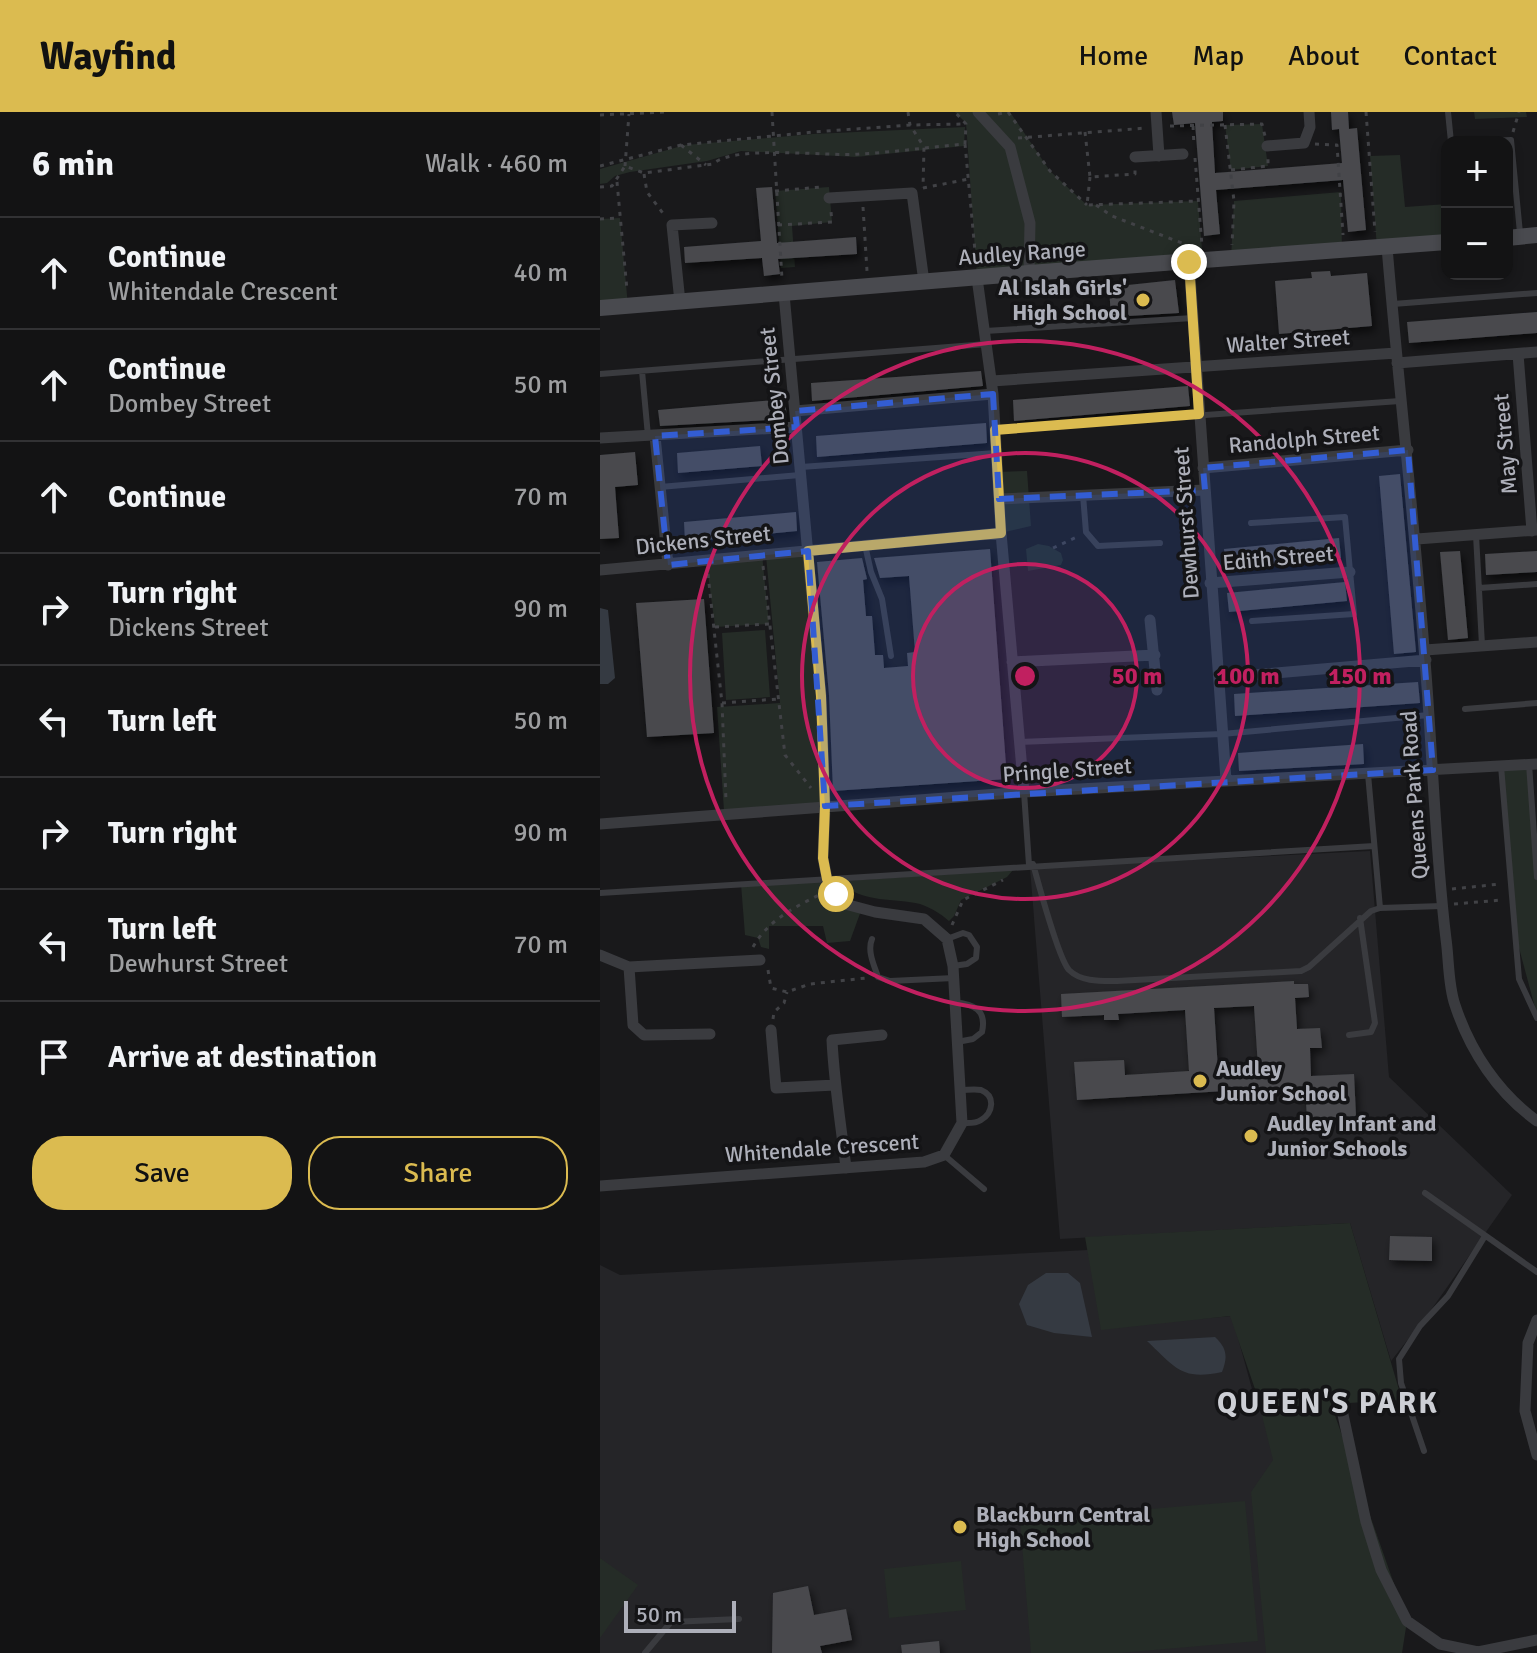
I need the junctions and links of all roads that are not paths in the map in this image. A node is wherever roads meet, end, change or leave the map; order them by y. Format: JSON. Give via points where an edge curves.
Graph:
{"nodes":[{"id":1,"x":1156,"y":112,"type":"edge"},
{"id":2,"x":1309,"y":112,"type":"edge"},
{"id":3,"x":1448,"y":112,"type":"edge"},
{"id":4,"x":980,"y":114,"type":"edge"},
{"id":5,"x":1450,"y":136,"type":"edge"},
{"id":6,"x":1267,"y":146,"type":"road end"},
{"id":7,"x":1183,"y":154,"type":"dead end"},
{"id":8,"x":1159,"y":156,"type":"junction"},
{"id":9,"x":1135,"y":157,"type":"road end"},
{"id":10,"x":1513,"y":158,"type":"edge"},
{"id":11,"x":829,"y":198,"type":"road end"},
{"id":12,"x":712,"y":223,"type":"dead end"},
{"id":13,"x":1522,"y":237,"type":"edge"},
{"id":14,"x":1441,"y":242,"type":"edge"},
{"id":15,"x":1382,"y":247,"type":"junction"},
{"id":16,"x":1193,"y":256,"type":"junction"},
{"id":17,"x":1029,"y":273,"type":"junction"},
{"id":18,"x":977,"y":278,"type":"junction"},
{"id":19,"x":924,"y":282,"type":"junction"},
{"id":20,"x":1537,"y":293,"type":"edge"},
{"id":21,"x":784,"y":294,"type":"junction"},
{"id":22,"x":680,"y":302,"type":"junction"},
{"id":23,"x":1392,"y":304,"type":"junction"},
{"id":24,"x":600,"y":308,"type":"edge"},
{"id":25,"x":1193,"y":318,"type":"junction"},
{"id":26,"x":985,"y":331,"type":"junction"},
{"id":27,"x":987,"y":344,"type":"junction"},
{"id":28,"x":1537,"y":352,"type":"edge"},
{"id":29,"x":1518,"y":354,"type":"junction"},
{"id":30,"x":1397,"y":358,"type":"junction"},
{"id":31,"x":790,"y":359,"type":"junction"},
{"id":32,"x":1196,"y":367,"type":"junction"},
{"id":33,"x":642,"y":371,"type":"junction"},
{"id":34,"x":600,"y":374,"type":"edge"},
{"id":35,"x":992,"y":381,"type":"junction"},
{"id":36,"x":993,"y":394,"type":"junction"},
{"id":37,"x":1400,"y":401,"type":"junction"},
{"id":38,"x":795,"y":411,"type":"junction"},
{"id":39,"x":1199,"y":414,"type":"junction"},
{"id":40,"x":797,"y":427,"type":"junction"},
{"id":41,"x":995,"y":430,"type":"junction"},
{"id":42,"x":651,"y":436,"type":"junction"},
{"id":43,"x":600,"y":438,"type":"edge"},
{"id":44,"x":1408,"y":450,"type":"junction"},
{"id":45,"x":996,"y":453,"type":"junction"},
{"id":46,"x":1203,"y":468,"type":"junction"},
{"id":47,"x":801,"y":471,"type":"junction"},
{"id":48,"x":660,"y":487,"type":"junction"},
{"id":49,"x":1205,"y":490,"type":"junction"},
{"id":50,"x":1083,"y":495,"type":"junction"},
{"id":51,"x":999,"y":499,"type":"junction"},
{"id":52,"x":1251,"y":523,"type":"dead end"},
{"id":53,"x":1535,"y":530,"type":"edge"},
{"id":54,"x":1001,"y":533,"type":"junction"},
{"id":55,"x":1476,"y":535,"type":"junction"},
{"id":56,"x":1417,"y":539,"type":"junction"},
{"id":57,"x":1160,"y":543,"type":"dead end"},
{"id":58,"x":865,"y":545,"type":"junction"},
{"id":59,"x":808,"y":551,"type":"junction"},
{"id":60,"x":668,"y":565,"type":"junction"},
{"id":61,"x":600,"y":570,"type":"edge"},
{"id":62,"x":1350,"y":572,"type":"junction"},
{"id":63,"x":1210,"y":583,"type":"junction"},
{"id":64,"x":1537,"y":584,"type":"edge"},
{"id":65,"x":1479,"y":588,"type":"junction"},
{"id":66,"x":1150,"y":620,"type":"dead end"},
{"id":67,"x":1252,"y":621,"type":"dead end"},
{"id":68,"x":1537,"y":642,"type":"edge"},
{"id":69,"x":1482,"y":645,"type":"junction"},
{"id":70,"x":1155,"y":655,"type":"junction"},
{"id":71,"x":1425,"y":655,"type":"junction"},
{"id":72,"x":891,"y":656,"type":"dead end"},
{"id":73,"x":1012,"y":662,"type":"junction"},
{"id":74,"x":1219,"y":678,"type":"junction"},
{"id":75,"x":1157,"y":690,"type":"dead end"},
{"id":76,"x":1537,"y":703,"type":"edge"},
{"id":77,"x":1465,"y":709,"type":"dead end"},
{"id":78,"x":1429,"y":715,"type":"junction"},
{"id":79,"x":1222,"y":734,"type":"junction"},
{"id":80,"x":1019,"y":742,"type":"junction"},
{"id":81,"x":1533,"y":764,"type":"edge"},
{"id":82,"x":1501,"y":766,"type":"junction"},
{"id":83,"x":1433,"y":770,"type":"junction"},
{"id":84,"x":1368,"y":774,"type":"junction"},
{"id":85,"x":1226,"y":780,"type":"junction"},
{"id":86,"x":1024,"y":792,"type":"junction"},
{"id":87,"x":825,"y":806,"type":"junction"},
{"id":88,"x":600,"y":824,"type":"edge"},
{"id":89,"x":1374,"y":846,"type":"junction"},
{"id":90,"x":1031,"y":865,"type":"junction"},
{"id":91,"x":1537,"y":877,"type":"edge"},
{"id":92,"x":830,"y":884,"type":"junction"},
{"id":93,"x":600,"y":893,"type":"edge"},
{"id":94,"x":1442,"y":906,"type":"junction"},
{"id":95,"x":1380,"y":908,"type":"junction"},
{"id":96,"x":1360,"y":918,"type":"junction"},
{"id":97,"x":944,"y":935,"type":"junction"},
{"id":98,"x":872,"y":939,"type":"dead end"},
{"id":99,"x":600,"y":955,"type":"edge"},
{"id":100,"x":755,"y":961,"type":"road end"},
{"id":101,"x":629,"y":967,"type":"junction"},
{"id":102,"x":953,"y":972,"type":"junction"},
{"id":103,"x":954,"y":1002,"type":"junction"},
{"id":104,"x":1537,"y":1018,"type":"edge"},
{"id":105,"x":771,"y":1030,"type":"road end"},
{"id":106,"x":710,"y":1034,"type":"dead end"},
{"id":107,"x":882,"y":1035,"type":"dead end"},
{"id":108,"x":1349,"y":1035,"type":"dead end"},
{"id":109,"x":957,"y":1042,"type":"junction"},
{"id":110,"x":835,"y":1085,"type":"junction"},
{"id":111,"x":961,"y":1090,"type":"junction"},
{"id":112,"x":1537,"y":1121,"type":"edge"},
{"id":113,"x":962,"y":1123,"type":"junction"},
{"id":114,"x":944,"y":1155,"type":"junction"},
{"id":115,"x":846,"y":1168,"type":"junction"},
{"id":116,"x":600,"y":1186,"type":"edge"},
{"id":117,"x":984,"y":1189,"type":"dead end"},
{"id":118,"x":1425,"y":1193,"type":"dead end"},
{"id":119,"x":1485,"y":1236,"type":"junction"},
{"id":120,"x":1537,"y":1272,"type":"edge"},
{"id":121,"x":1537,"y":1320,"type":"edge"},
{"id":122,"x":1342,"y":1410,"type":"dead end"},
{"id":123,"x":1424,"y":1451,"type":"dead end"},
{"id":124,"x":1537,"y":1455,"type":"edge"},
{"id":125,"x":739,"y":1619,"type":"dead end"},
{"id":126,"x":1537,"y":1640,"type":"edge"},
{"id":127,"x":645,"y":1653,"type":"edge"}],
"edges":[{"from":1,"to":8,"type":"street"},
{"from":2,"to":6,"type":"street","via":[[1304,143]]},
{"from":3,"to":5,"type":"lane"},
{"from":4,"to":17,"type":"street","via":[[1010,147],[1030,223]]},
{"from":7,"to":8,"type":"street"},
{"from":8,"to":9,"type":"street"},
{"from":10,"to":13,"type":"lane"},
{"from":11,"to":19,"type":"street","via":[[918,190]]},
{"from":12,"to":22,"type":"street","via":[[672,225]]},
{"from":14,"to":15,"type":"street","name":"Audley Range"},
{"from":15,"to":16,"type":"street","name":"Audley Range","via":[[1231,259]]},
{"from":15,"to":23,"type":"street","name":"Queens Park Road"},
{"from":16,"to":17,"type":"street","name":"Audley Range"},
{"from":16,"to":25,"type":"street","name":"Dewhurst Street"},
{"from":17,"to":18,"type":"street","name":"Audley Range"},
{"from":18,"to":19,"type":"street","name":"Audley Range"},
{"from":18,"to":26,"type":"street"},
{"from":19,"to":21,"type":"street","name":"Audley Range"},
{"from":20,"to":23,"type":"lane"},
{"from":21,"to":22,"type":"street","name":"Audley Range"},
{"from":21,"to":31,"type":"street","name":"Dombey Street"},
{"from":22,"to":24,"type":"street","name":"Audley Range"},
{"from":23,"to":30,"type":"street","name":"Queens Park Road"},
{"from":25,"to":26,"type":"lane"},
{"from":25,"to":32,"type":"street","name":"Dewhurst Street"},
{"from":26,"to":27,"type":"street"},
{"from":27,"to":31,"type":"lane"},
{"from":27,"to":35,"type":"street"},
{"from":28,"to":29,"type":"street","name":"Walter Street"},
{"from":29,"to":30,"type":"street","name":"Walter Street"},
{"from":29,"to":53,"type":"street","name":"May Street"},
{"from":30,"to":32,"type":"street","name":"Walter Street"},
{"from":30,"to":37,"type":"street","name":"Queens Park Road"},
{"from":31,"to":33,"type":"lane"},
{"from":31,"to":38,"type":"street","name":"Dombey Street"},
{"from":32,"to":35,"type":"street","name":"Walter Street"},
{"from":32,"to":39,"type":"street","name":"Dewhurst Street"},
{"from":33,"to":34,"type":"lane"},
{"from":33,"to":42,"type":"lane"},
{"from":35,"to":36,"type":"street"},
{"from":36,"to":38,"type":"street"},
{"from":36,"to":41,"type":"street"},
{"from":37,"to":39,"type":"lane"},
{"from":37,"to":44,"type":"street","name":"Queens Park Road"},
{"from":38,"to":40,"type":"street","name":"Dombey Street"},
{"from":39,"to":41,"type":"lane"},
{"from":39,"to":46,"type":"street","name":"Dewhurst Street"},
{"from":40,"to":42,"type":"street"},
{"from":40,"to":47,"type":"street","name":"Dombey Street"},
{"from":41,"to":45,"type":"street"},
{"from":42,"to":43,"type":"street"},
{"from":42,"to":48,"type":"street"},
{"from":44,"to":46,"type":"street","name":"Randolph Street"},
{"from":44,"to":56,"type":"street","name":"Queens Park Road"},
{"from":45,"to":47,"type":"lane"},
{"from":45,"to":51,"type":"street"},
{"from":46,"to":49,"type":"street","name":"Dewhurst Street"},
{"from":47,"to":48,"type":"lane"},
{"from":47,"to":59,"type":"street","name":"Dombey Street"},
{"from":48,"to":60,"type":"street"},
{"from":49,"to":50,"type":"street"},
{"from":49,"to":63,"type":"street","name":"Dewhurst Street"},
{"from":50,"to":51,"type":"street"},
{"from":50,"to":57,"type":"lane","via":[[1086,532],[1098,546]]},
{"from":51,"to":54,"type":"street"},
{"from":52,"to":62,"type":"lane","via":[[1345,517]]},
{"from":53,"to":55,"type":"street"},
{"from":54,"to":58,"type":"street","name":"Dickens Street"},
{"from":54,"to":73,"type":"street"},
{"from":55,"to":56,"type":"street"},
{"from":55,"to":65,"type":"lane"},
{"from":56,"to":71,"type":"street","name":"Queens Park Road"},
{"from":58,"to":59,"type":"street","name":"Dickens Street"},
{"from":58,"to":72,"type":"lane","via":[[882,599]]},
{"from":59,"to":60,"type":"street","name":"Dickens Street"},
{"from":59,"to":87,"type":"street","name":"Dombey Street"},
{"from":60,"to":61,"type":"street","name":"Dickens Street"},
{"from":62,"to":63,"type":"street","name":"Edith Street"},
{"from":62,"to":67,"type":"lane","via":[[1354,614]]},
{"from":63,"to":74,"type":"street","name":"Dewhurst Street"},
{"from":64,"to":65,"type":"lane"},
{"from":65,"to":69,"type":"lane"},
{"from":66,"to":70,"type":"street"},
{"from":68,"to":69,"type":"street"},
{"from":69,"to":71,"type":"street"},
{"from":70,"to":73,"type":"street"},
{"from":70,"to":75,"type":"street"},
{"from":71,"to":74,"type":"street"},
{"from":71,"to":78,"type":"street","name":"Queens Park Road"},
{"from":73,"to":80,"type":"street"},
{"from":74,"to":79,"type":"street","name":"Dewhurst Street"},
{"from":76,"to":77,"type":"lane"},
{"from":78,"to":79,"type":"lane"},
{"from":78,"to":83,"type":"street","name":"Queens Park Road"},
{"from":79,"to":80,"type":"lane"},
{"from":79,"to":85,"type":"street","name":"Dewhurst Street"},
{"from":80,"to":86,"type":"street"},
{"from":81,"to":82,"type":"street","name":"Pringle Street"},
{"from":81,"to":91,"type":"lane"},
{"from":82,"to":83,"type":"street","name":"Pringle Street"},
{"from":82,"to":104,"type":"lane","via":[[1519,979]]},
{"from":83,"to":84,"type":"street","name":"Pringle Street"},
{"from":83,"to":94,"type":"street","name":"Queens Park Road"},
{"from":84,"to":85,"type":"street","name":"Pringle Street"},
{"from":84,"to":89,"type":"lane"},
{"from":85,"to":86,"type":"street","name":"Pringle Street"},
{"from":86,"to":87,"type":"street","name":"Pringle Street"},
{"from":86,"to":90,"type":"lane"},
{"from":87,"to":88,"type":"street","name":"Pringle Street"},
{"from":87,"to":92,"type":"street","via":[[823,858]]},
{"from":89,"to":90,"type":"lane"},
{"from":89,"to":95,"type":"lane"},
{"from":90,"to":92,"type":"lane"},
{"from":90,"to":96,"type":"lane","via":[[1059,955],[1070,972],[1087,980],[1301,971]]},
{"from":92,"to":93,"type":"lane"},
{"from":92,"to":97,"type":"street","via":[[845,904],[924,919]]},
{"from":94,"to":95,"type":"lane"},
{"from":94,"to":112,"type":"street","name":"Queens Park Road","via":[[1454,1002],[1469,1041],[1489,1074]]},
{"from":95,"to":96,"type":"lane"},
{"from":96,"to":108,"type":"lane","via":[[1375,1023],[1371,1032]]},
{"from":97,"to":102,"type":"street"},
{"from":97,"to":102,"type":"lane","via":[[969,935],[977,947],[976,958]]},
{"from":98,"to":102,"type":"lane","via":[[878,977],[890,981]]},
{"from":99,"to":101,"type":"street"},
{"from":100,"to":101,"type":"street"},
{"from":101,"to":106,"type":"street","via":[[633,1025],[644,1035]]},
{"from":102,"to":103,"type":"street"},
{"from":103,"to":109,"type":"street"},
{"from":103,"to":109,"type":"lane","via":[[972,1004],[984,1022],[973,1039]]},
{"from":105,"to":110,"type":"street","via":[[776,1088]]},
{"from":107,"to":110,"type":"street","via":[[832,1040]]},
{"from":109,"to":111,"type":"street"},
{"from":110,"to":115,"type":"street"},
{"from":111,"to":113,"type":"street"},
{"from":111,"to":113,"type":"lane","via":[[980,1090],[992,1104],[984,1119]]},
{"from":113,"to":114,"type":"street","name":"Whitendale Crescent"},
{"from":114,"to":115,"type":"street","name":"Whitendale Crescent","via":[[924,1162]]},
{"from":114,"to":117,"type":"lane"},
{"from":115,"to":116,"type":"street","name":"Whitendale Crescent"},
{"from":118,"to":119,"type":"lane"},
{"from":119,"to":120,"type":"lane"},
{"from":119,"to":123,"type":"lane","via":[[1448,1296],[1399,1359],[1401,1383]]},
{"from":121,"to":124,"type":"street","via":[[1528,1343],[1525,1411]]},
{"from":122,"to":126,"type":"street","via":[[1366,1522],[1381,1570],[1407,1621],[1440,1644],[1478,1652]]},
{"from":125,"to":127,"type":"lane","via":[[671,1622]]}]}
